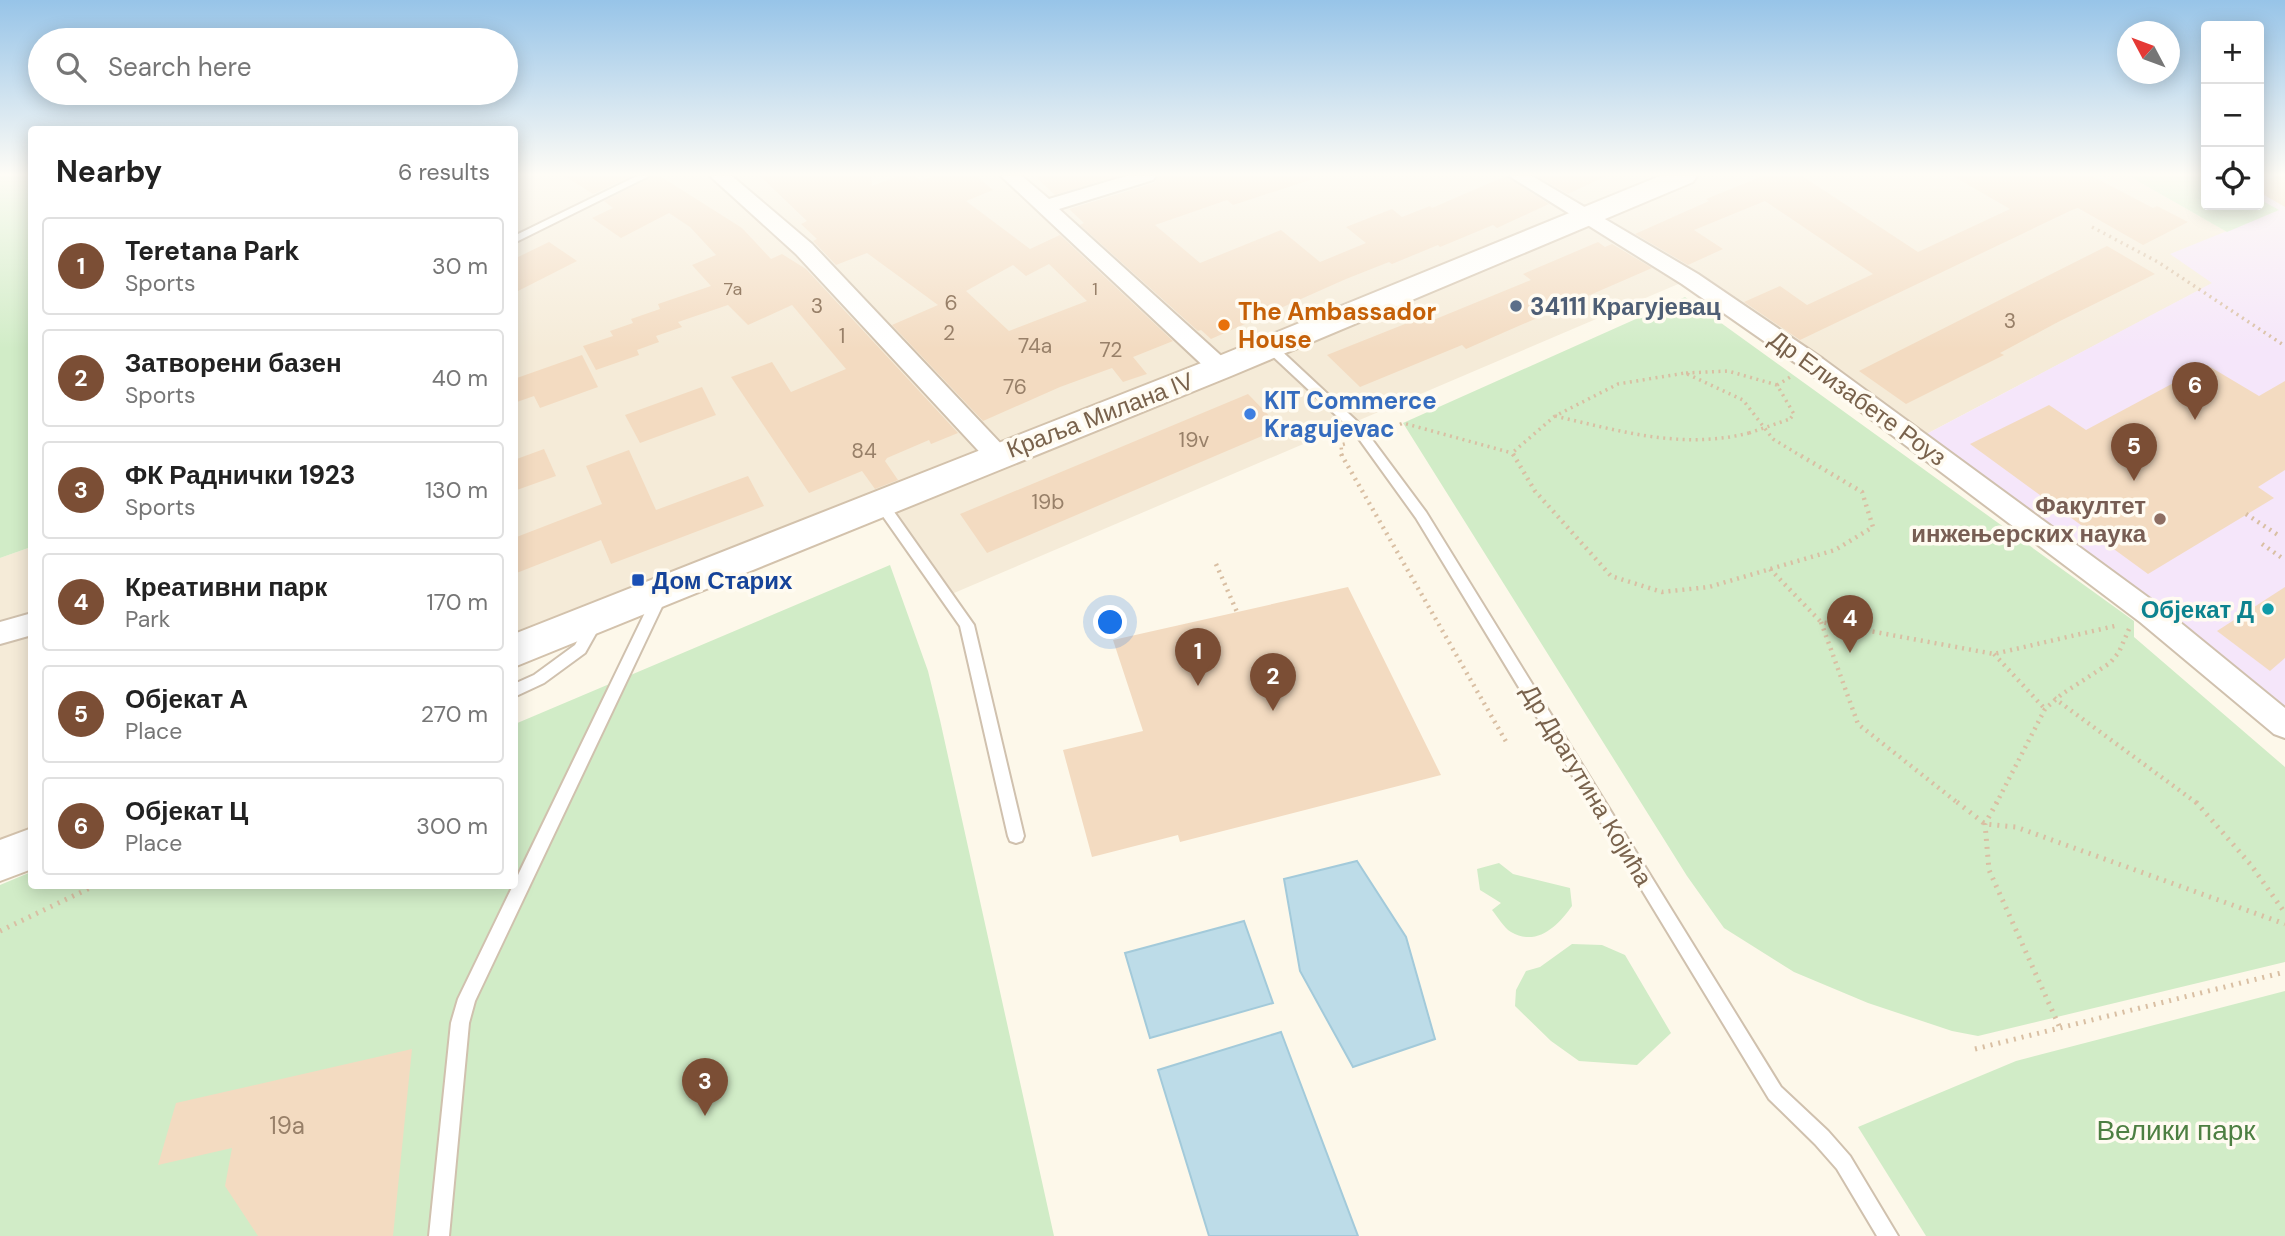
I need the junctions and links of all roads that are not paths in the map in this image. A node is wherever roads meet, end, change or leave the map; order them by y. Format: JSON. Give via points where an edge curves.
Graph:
{"nodes":[{"id":1,"x":786,"y":234,"type":"edge"},
{"id":2,"x":1074,"y":234,"type":"edge"},
{"id":3,"x":1540,"y":234,"type":"edge"},
{"id":4,"x":1616,"y":234,"type":"edge"},
{"id":5,"x":1270,"y":347,"type":"junction"},
{"id":6,"x":1220,"y":368,"type":"junction"},
{"id":7,"x":997,"y":455,"type":"junction"},
{"id":8,"x":880,"y":502,"type":"junction"},
{"id":9,"x":663,"y":591,"type":"junction"},
{"id":10,"x":598,"y":617,"type":"junction"},
{"id":11,"x":28,"y":625,"type":"edge"},
{"id":12,"x":0,"y":633,"type":"edge"},
{"id":13,"x":518,"y":649,"type":"edge"},
{"id":14,"x":518,"y":689,"type":"edge"},
{"id":15,"x":2285,"y":725,"type":"edge"},
{"id":16,"x":1016,"y":836,"type":"dead end"},
{"id":17,"x":28,"y":850,"type":"edge"},
{"id":18,"x":0,"y":861,"type":"edge"},
{"id":19,"x":439,"y":1236,"type":"edge"},
{"id":20,"x":1888,"y":1236,"type":"edge"}],
"edges":[{"from":1,"to":7,"type":"street"},
{"from":2,"to":6,"type":"street"},
{"from":3,"to":5,"type":"main road","name":"Краља Милана IV"},
{"from":4,"to":15,"type":"street","name":"Др Елизабете Роуз","via":[[1815,365],[2150,614]]},
{"from":5,"to":6,"type":"main road","name":"Краља Милана IV"},
{"from":5,"to":20,"type":"lane","name":"Др Драгутина Којића","via":[[1358,429],[1421,515],[1775,1093],[1838,1155]]},
{"from":6,"to":7,"type":"main road","name":"Краља Милана IV"},
{"from":7,"to":8,"type":"main road","name":"Краља Милана IV"},
{"from":8,"to":9,"type":"main road","name":"Краља Милана IV"},
{"from":8,"to":16,"type":"lane","via":[[967,625]]},
{"from":9,"to":10,"type":"main road","name":"Краља Милана IV"},
{"from":9,"to":19,"type":"lane","via":[[467,999],[460,1023]]},
{"from":10,"to":13,"type":"main road","name":"Краља Милана IV"},
{"from":10,"to":14,"type":"lane","via":[[580,649]]},
{"from":11,"to":12,"type":"street"},
{"from":17,"to":18,"type":"main road"}]}
